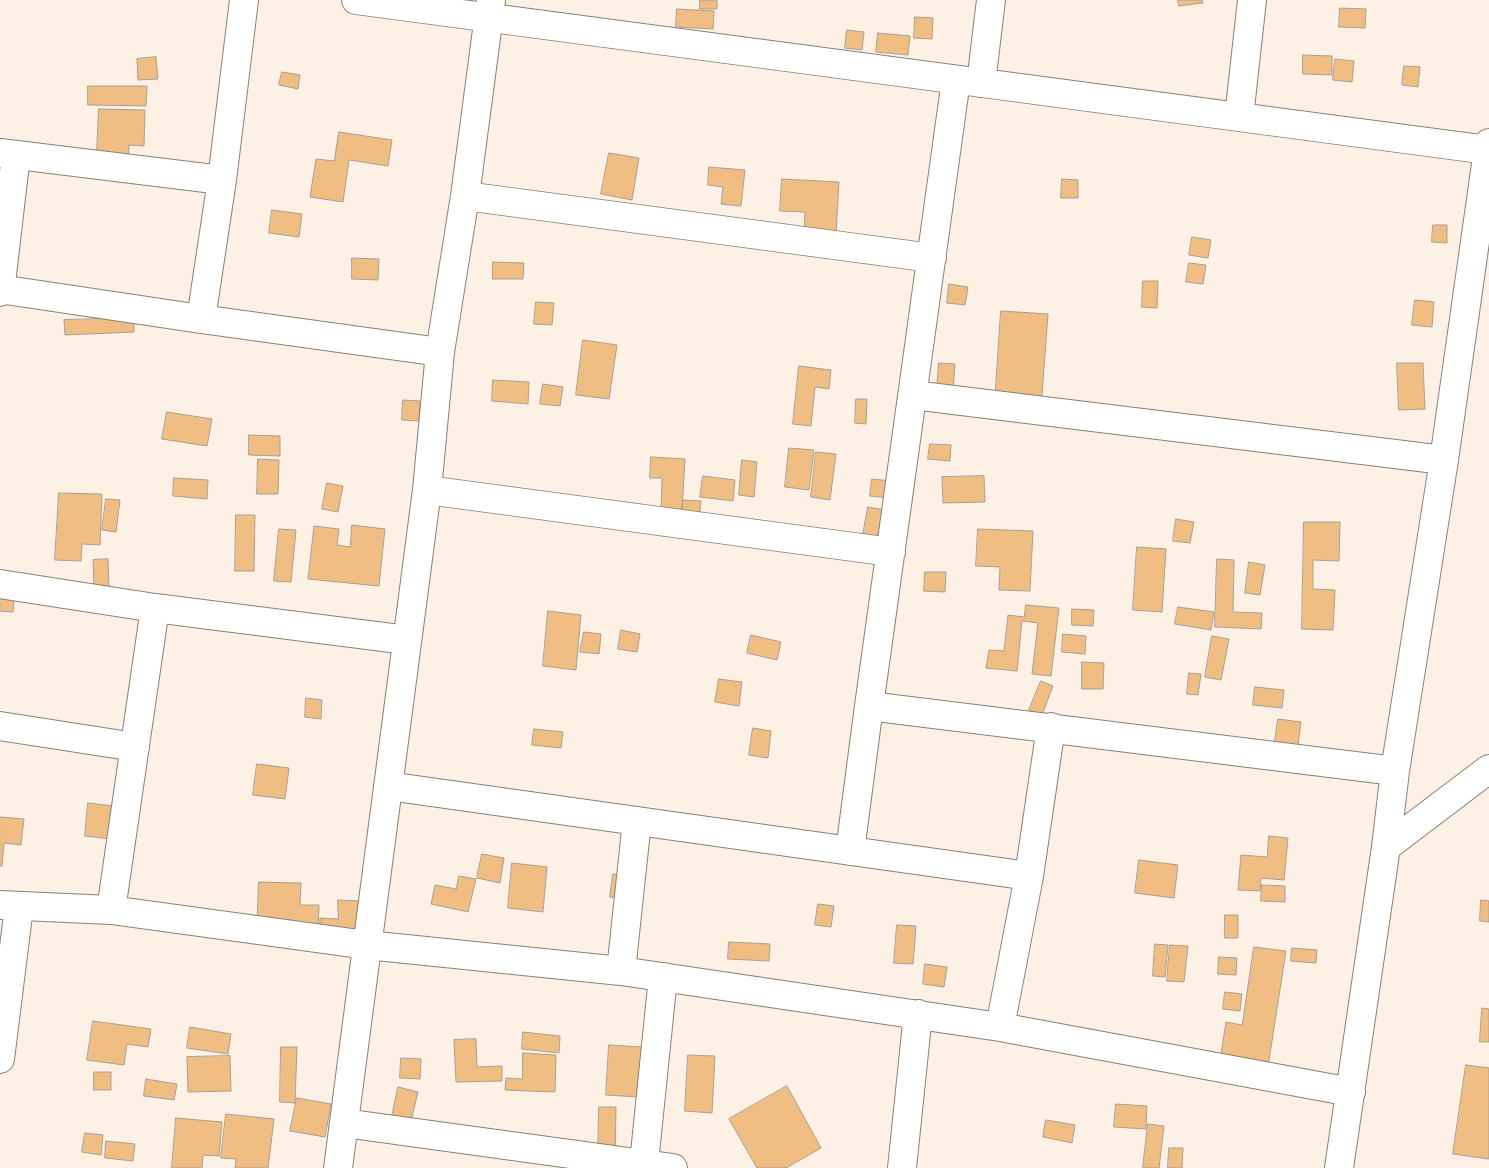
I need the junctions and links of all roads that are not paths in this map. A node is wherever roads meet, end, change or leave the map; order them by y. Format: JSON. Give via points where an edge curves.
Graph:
{"nodes":[{"id":1,"x":244,"y":0,"type":"edge"},
{"id":2,"x":356,"y":0,"type":"edge"},
{"id":3,"x":991,"y":0,"type":"edge"},
{"id":4,"x":1252,"y":0,"type":"edge"},
{"id":5,"x":490,"y":9,"type":"edge"},
{"id":6,"x":969,"y":82,"type":"junction"},
{"id":7,"x":1239,"y":118,"type":"junction"},
{"id":8,"x":1489,"y":147,"type":"edge"},
{"id":9,"x":8,"y":154,"type":"edge"},
{"id":10,"x":222,"y":180,"type":"junction"},
{"id":11,"x":465,"y":196,"type":"junction"},
{"id":12,"x":1481,"y":252,"type":"edge"},
{"id":13,"x":932,"y":258,"type":"junction"},
{"id":14,"x":0,"y":290,"type":"edge"},
{"id":15,"x":201,"y":319,"type":"junction"},
{"id":16,"x":440,"y":352,"type":"junction"},
{"id":17,"x":912,"y":395,"type":"junction"},
{"id":18,"x":1444,"y":460,"type":"junction"},
{"id":19,"x":427,"y":490,"type":"junction"},
{"id":20,"x":891,"y":552,"type":"junction"},
{"id":21,"x":0,"y":584,"type":"edge"},
{"id":22,"x":155,"y":608,"type":"junction"},
{"id":23,"x":407,"y":640,"type":"junction"},
{"id":24,"x":869,"y":706,"type":"junction"},
{"id":25,"x":0,"y":726,"type":"edge"},
{"id":26,"x":1051,"y":727,"type":"junction"},
{"id":27,"x":135,"y":747,"type":"junction"},
{"id":28,"x":1395,"y":771,"type":"junction"},
{"id":29,"x":1482,"y":779,"type":"edge"},
{"id":30,"x":388,"y":786,"type":"junction"},
{"id":31,"x":637,"y":821,"type":"junction"},
{"id":32,"x":1386,"y":848,"type":"junction"},
{"id":33,"x":850,"y":851,"type":"junction"},
{"id":34,"x":1030,"y":876,"type":"junction"},
{"id":35,"x":9,"y":906,"type":"edge"},
{"id":36,"x":111,"y":910,"type":"junction"},
{"id":37,"x":368,"y":945,"type":"junction"},
{"id":38,"x":621,"y":971,"type":"junction"},
{"id":39,"x":663,"y":978,"type":"junction"},
{"id":40,"x":918,"y":1014,"type":"junction"},
{"id":41,"x":1000,"y":1026,"type":"junction"},
{"id":42,"x":0,"y":1059,"type":"edge"},
{"id":43,"x":1351,"y":1092,"type":"junction"},
{"id":44,"x":344,"y":1123,"type":"junction"},
{"id":45,"x":644,"y":1163,"type":"junction"},
{"id":46,"x":338,"y":1168,"type":"edge"},
{"id":47,"x":673,"y":1168,"type":"edge"},
{"id":48,"x":902,"y":1168,"type":"edge"},
{"id":49,"x":1339,"y":1168,"type":"edge"}],
"edges":[{"from":1,"to":10,"type":"street"},
{"from":2,"to":5,"type":"street"},
{"from":3,"to":6,"type":"street"},
{"from":4,"to":7,"type":"street"},
{"from":5,"to":6,"type":"street"},
{"from":5,"to":11,"type":"street"},
{"from":6,"to":7,"type":"street"},
{"from":6,"to":13,"type":"street"},
{"from":7,"to":8,"type":"street"},
{"from":8,"to":12,"type":"street"},
{"from":9,"to":10,"type":"street"},
{"from":9,"to":14,"type":"street"},
{"from":10,"to":15,"type":"street"},
{"from":11,"to":13,"type":"street"},
{"from":11,"to":16,"type":"street"},
{"from":12,"to":18,"type":"street"},
{"from":13,"to":17,"type":"street"},
{"from":14,"to":15,"type":"street"},
{"from":15,"to":16,"type":"street"},
{"from":16,"to":19,"type":"street"},
{"from":17,"to":18,"type":"street"},
{"from":17,"to":20,"type":"street"},
{"from":18,"to":28,"type":"street"},
{"from":19,"to":20,"type":"street"},
{"from":19,"to":23,"type":"street"},
{"from":20,"to":24,"type":"street"},
{"from":21,"to":22,"type":"street"},
{"from":22,"to":23,"type":"street"},
{"from":22,"to":27,"type":"street"},
{"from":23,"to":30,"type":"street"},
{"from":24,"to":26,"type":"street"},
{"from":24,"to":33,"type":"street"},
{"from":25,"to":27,"type":"street"},
{"from":26,"to":28,"type":"street"},
{"from":26,"to":34,"type":"street"},
{"from":27,"to":36,"type":"street"},
{"from":28,"to":32,"type":"street"},
{"from":29,"to":32,"type":"street"},
{"from":30,"to":31,"type":"street"},
{"from":30,"to":37,"type":"street"},
{"from":31,"to":33,"type":"street"},
{"from":31,"to":38,"type":"street"},
{"from":32,"to":43,"type":"street"},
{"from":33,"to":34,"type":"street"},
{"from":34,"to":41,"type":"street"},
{"from":35,"to":36,"type":"street"},
{"from":35,"to":42,"type":"street"},
{"from":36,"to":37,"type":"street"},
{"from":37,"to":38,"type":"street"},
{"from":37,"to":44,"type":"street"},
{"from":38,"to":39,"type":"street"},
{"from":39,"to":40,"type":"street"},
{"from":39,"to":45,"type":"street"},
{"from":40,"to":41,"type":"street"},
{"from":40,"to":48,"type":"street"},
{"from":41,"to":43,"type":"street"},
{"from":43,"to":49,"type":"street"},
{"from":44,"to":45,"type":"street"},
{"from":44,"to":46,"type":"street"},
{"from":45,"to":47,"type":"street"}]}
